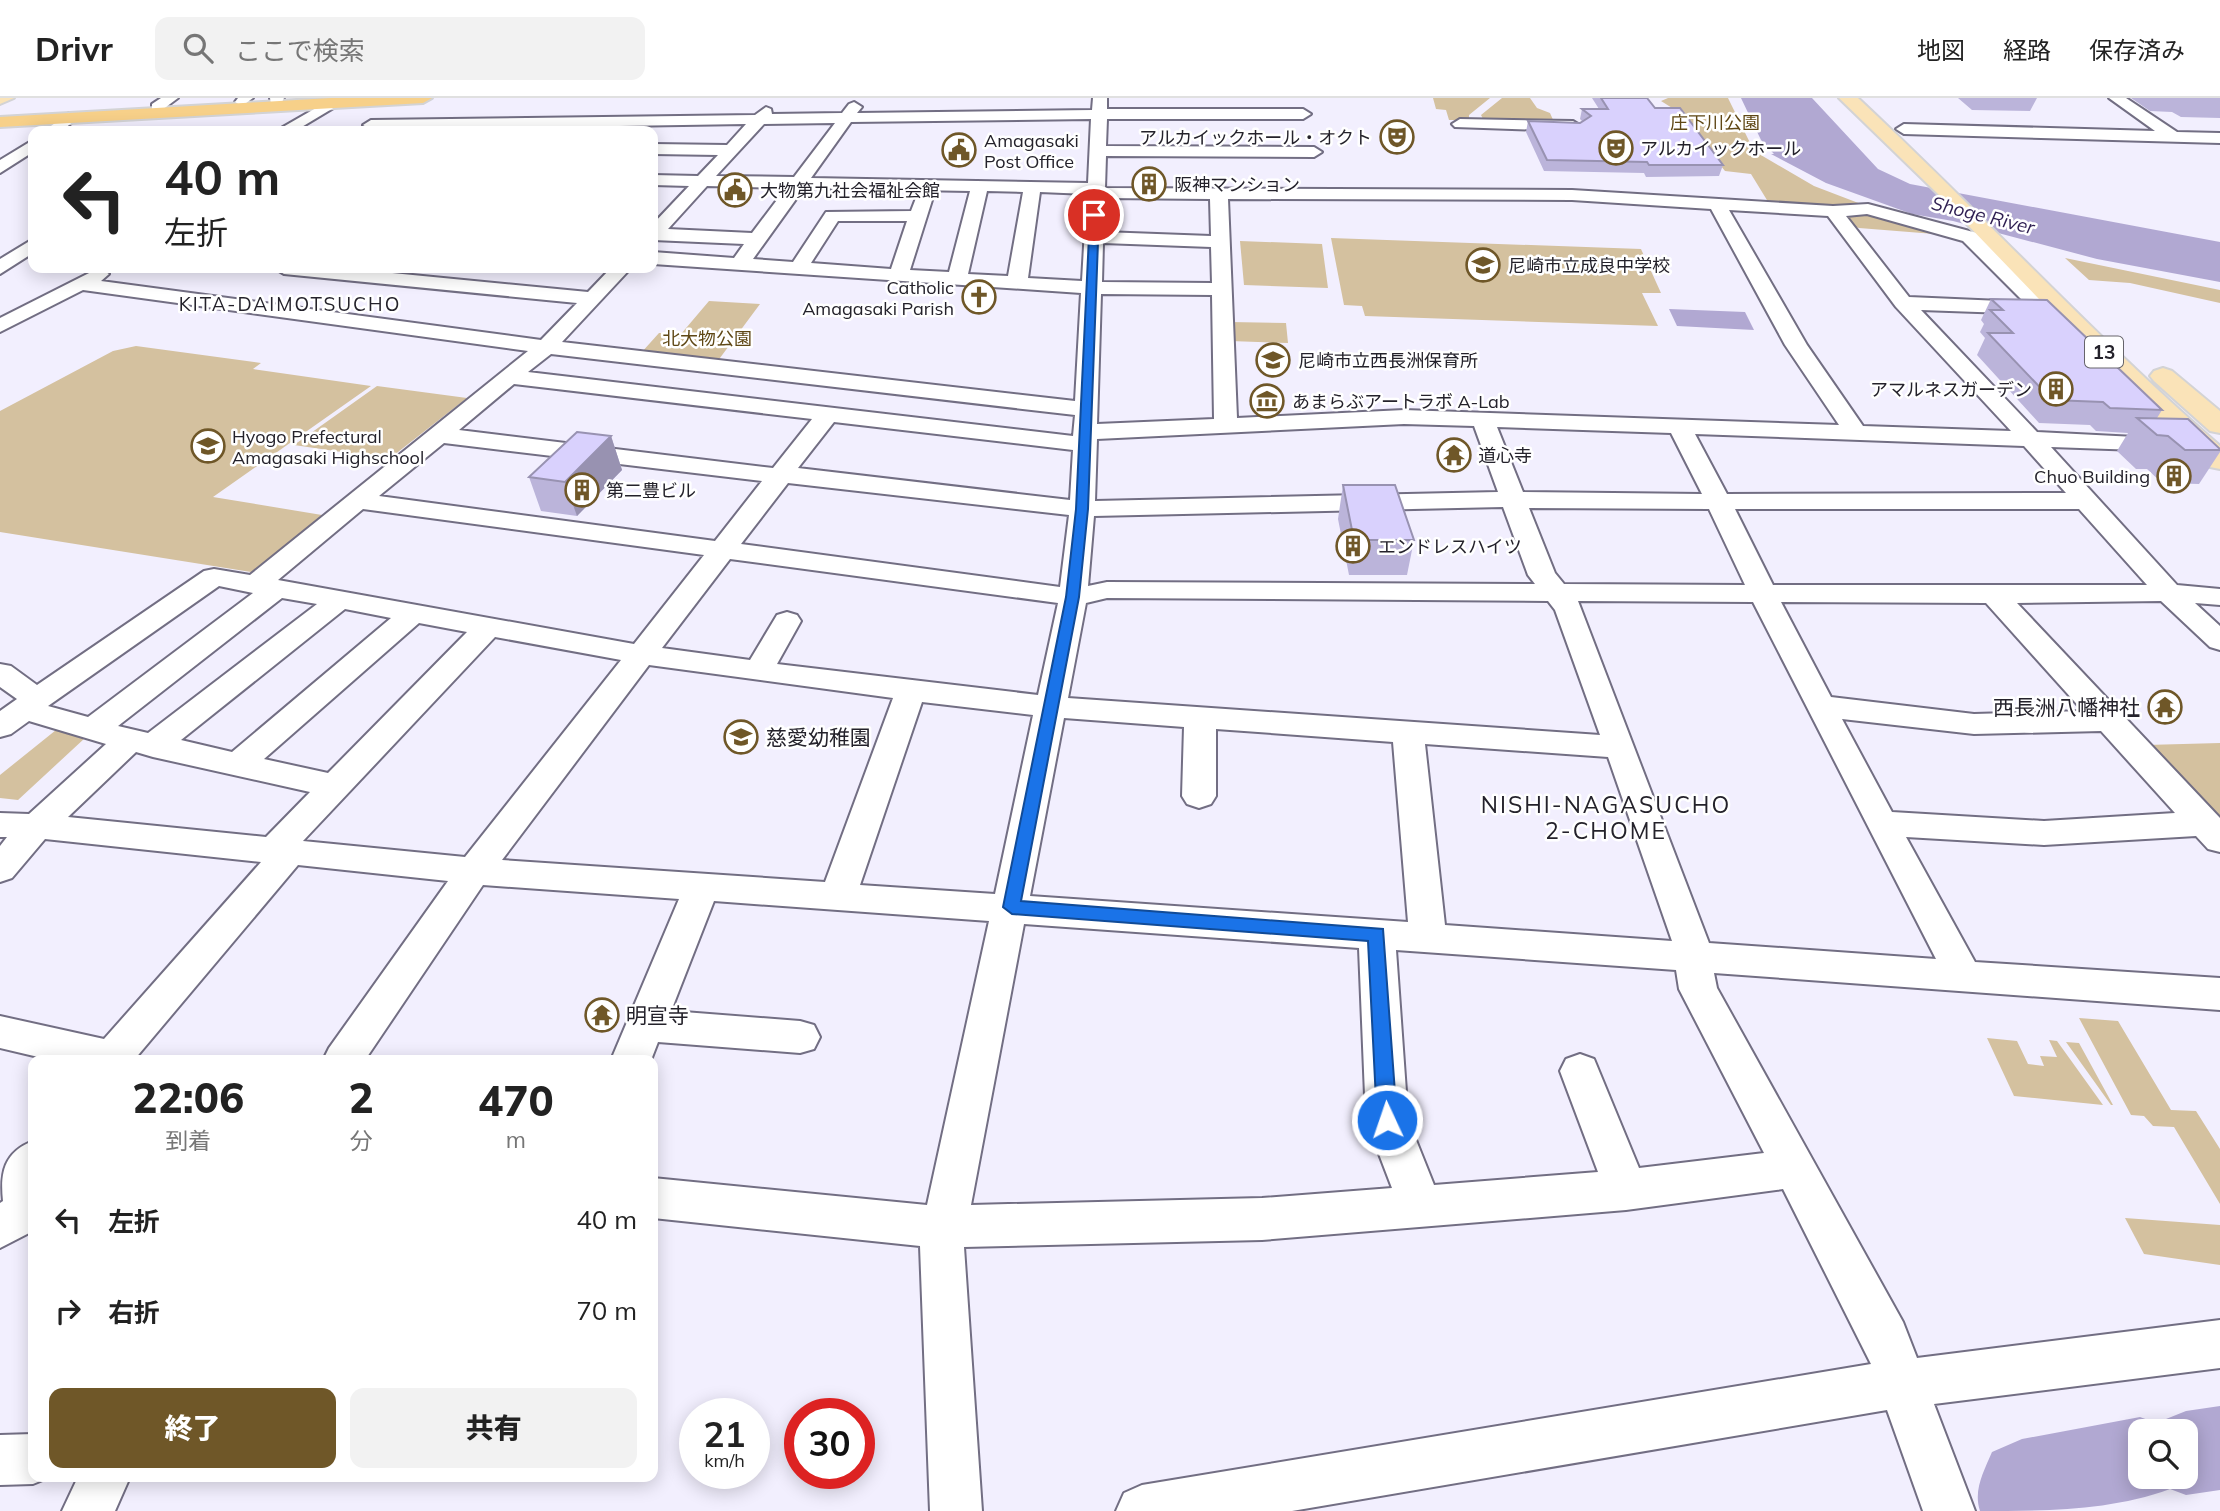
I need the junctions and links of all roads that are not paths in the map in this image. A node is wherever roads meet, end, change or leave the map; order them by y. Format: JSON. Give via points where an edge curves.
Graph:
{"nodes":[{"id":1,"x":422,"y":98,"type":"edge"},
{"id":2,"x":780,"y":98,"type":"edge"},
{"id":3,"x":860,"y":98,"type":"edge"},
{"id":4,"x":1847,"y":98,"type":"edge"},
{"id":5,"x":1868,"y":98,"type":"edge"},
{"id":6,"x":2116,"y":98,"type":"edge"},
{"id":7,"x":276,"y":99,"type":"edge"},
{"id":8,"x":244,"y":100,"type":"edge"},
{"id":9,"x":331,"y":101,"type":"edge"},
{"id":10,"x":164,"y":103,"type":"edge"},
{"id":11,"x":590,"y":104,"type":"dead end"},
{"id":12,"x":1099,"y":106,"type":"edge"},
{"id":13,"x":0,"y":116,"type":"edge"},
{"id":14,"x":69,"y":118,"type":"junction"},
{"id":15,"x":846,"y":119,"type":"junction"},
{"id":16,"x":758,"y":121,"type":"junction"},
{"id":17,"x":0,"y":122,"type":"edge"},
{"id":18,"x":1460,"y":124,"type":"dead end"},
{"id":19,"x":59,"y":126,"type":"edge"},
{"id":20,"x":292,"y":126,"type":"edge"},
{"id":21,"x":370,"y":126,"type":"edge"},
{"id":22,"x":559,"y":126,"type":"edge"},
{"id":23,"x":591,"y":126,"type":"edge"},
{"id":24,"x":1578,"y":126,"type":"edge"},
{"id":25,"x":1904,"y":130,"type":"junction"},
{"id":26,"x":2174,"y":137,"type":"junction"},
{"id":27,"x":2220,"y":138,"type":"edge"},
{"id":28,"x":1312,"y":146,"type":"edge"},
{"id":29,"x":28,"y":148,"type":"edge"},
{"id":30,"x":658,"y":149,"type":"edge"},
{"id":31,"x":732,"y":150,"type":"junction"},
{"id":32,"x":1098,"y":151,"type":"junction"},
{"id":33,"x":0,"y":168,"type":"edge"},
{"id":34,"x":658,"y":180,"type":"edge"},
{"id":35,"x":702,"y":181,"type":"junction"},
{"id":36,"x":800,"y":183,"type":"junction"},
{"id":37,"x":927,"y":185,"type":"junction"},
{"id":38,"x":980,"y":186,"type":"junction"},
{"id":39,"x":1032,"y":187,"type":"junction"},
{"id":40,"x":1096,"y":191,"type":"junction"},
{"id":41,"x":1219,"y":195,"type":"junction"},
{"id":42,"x":1717,"y":204,"type":"junction"},
{"id":43,"x":1833,"y":211,"type":"junction"},
{"id":44,"x":918,"y":216,"type":"junction"},
{"id":45,"x":660,"y":219,"type":"edge"},
{"id":46,"x":658,"y":235,"type":"edge"},
{"id":47,"x":1094,"y":237,"type":"junction"},
{"id":48,"x":757,"y":239,"type":"junction"},
{"id":49,"x":1219,"y":242,"type":"junction"},
{"id":50,"x":28,"y":248,"type":"edge"},
{"id":51,"x":658,"y":258,"type":"edge"},
{"id":52,"x":740,"y":263,"type":"junction"},
{"id":53,"x":799,"y":267,"type":"junction"},
{"id":54,"x":0,"y":268,"type":"edge"},
{"id":55,"x":101,"y":273,"type":"edge"},
{"id":56,"x":361,"y":273,"type":"edge"},
{"id":57,"x":381,"y":273,"type":"edge"},
{"id":58,"x":617,"y":273,"type":"edge"},
{"id":59,"x":899,"y":275,"type":"junction"},
{"id":60,"x":957,"y":279,"type":"junction"},
{"id":61,"x":1017,"y":283,"type":"junction"},
{"id":62,"x":80,"y":284,"type":"junction"},
{"id":63,"x":1091,"y":288,"type":"junction"},
{"id":64,"x":1220,"y":289,"type":"junction"},
{"id":65,"x":592,"y":298,"type":"junction"},
{"id":66,"x":13,"y":301,"type":"dead end"},
{"id":67,"x":1903,"y":303,"type":"junction"},
{"id":68,"x":39,"y":306,"type":"junction"},
{"id":69,"x":2042,"y":309,"type":"junction"},
{"id":70,"x":304,"y":314,"type":"junction"},
{"id":71,"x":0,"y":326,"type":"edge"},
{"id":72,"x":547,"y":347,"type":"junction"},
{"id":73,"x":510,"y":377,"type":"junction"},
{"id":74,"x":2150,"y":398,"type":"junction"},
{"id":75,"x":827,"y":415,"type":"junction"},
{"id":76,"x":1483,"y":420,"type":"junction"},
{"id":77,"x":1226,"y":424,"type":"junction"},
{"id":78,"x":2220,"y":425,"type":"edge"},
{"id":79,"x":1085,"y":428,"type":"junction"},
{"id":80,"x":1680,"y":428,"type":"junction"},
{"id":81,"x":1856,"y":433,"type":"junction"},
{"id":82,"x":440,"y":435,"type":"junction"},
{"id":83,"x":2031,"y":440,"type":"junction"},
{"id":84,"x":2200,"y":444,"type":"junction"},
{"id":85,"x":2220,"y":461,"type":"edge"},
{"id":86,"x":779,"y":476,"type":"junction"},
{"id":87,"x":1513,"y":499,"type":"junction"},
{"id":88,"x":359,"y":501,"type":"junction"},
{"id":89,"x":2086,"y":501,"type":"junction"},
{"id":90,"x":1721,"y":502,"type":"junction"},
{"id":91,"x":1082,"y":509,"type":"junction"},
{"id":92,"x":722,"y":551,"type":"junction"},
{"id":93,"x":266,"y":586,"type":"junction"},
{"id":94,"x":1557,"y":592,"type":"junction"},
{"id":95,"x":1763,"y":593,"type":"junction"},
{"id":96,"x":2170,"y":593,"type":"junction"},
{"id":97,"x":1994,"y":595,"type":"junction"},
{"id":98,"x":1073,"y":597,"type":"junction"},
{"id":99,"x":2220,"y":597,"type":"edge"},
{"id":100,"x":340,"y":600,"type":"junction"},
{"id":101,"x":414,"y":613,"type":"junction"},
{"id":102,"x":787,"y":621,"type":"dead end"},
{"id":103,"x":488,"y":627,"type":"junction"},
{"id":104,"x":2220,"y":641,"type":"edge"},
{"id":105,"x":642,"y":655,"type":"junction"},
{"id":106,"x":758,"y":671,"type":"junction"},
{"id":107,"x":0,"y":673,"type":"edge"},
{"id":108,"x":911,"y":691,"type":"junction"},
{"id":109,"x":1821,"y":706,"type":"junction"},
{"id":110,"x":1052,"y":707,"type":"junction"},
{"id":111,"x":20,"y":712,"type":"edge"},
{"id":112,"x":1200,"y":718,"type":"junction"},
{"id":113,"x":2110,"y":720,"type":"junction"},
{"id":114,"x":93,"y":729,"type":"junction"},
{"id":115,"x":1408,"y":731,"type":"junction"},
{"id":116,"x":141,"y":743,"type":"junction"},
{"id":117,"x":1619,"y":747,"type":"junction"},
{"id":118,"x":238,"y":764,"type":"junction"},
{"id":119,"x":332,"y":786,"type":"junction"},
{"id":120,"x":1199,"y":796,"type":"dead end"},
{"id":121,"x":1881,"y":823,"type":"junction"},
{"id":122,"x":0,"y":825,"type":"edge"},
{"id":123,"x":37,"y":826,"type":"junction"},
{"id":124,"x":2212,"y":832,"type":"edge"},
{"id":125,"x":282,"y":850,"type":"junction"},
{"id":126,"x":0,"y":869,"type":"edge"},
{"id":127,"x":474,"y":871,"type":"junction"},
{"id":128,"x":702,"y":887,"type":"junction"},
{"id":129,"x":838,"y":896,"type":"junction"},
{"id":130,"x":1012,"y":907,"type":"junction"},
{"id":131,"x":1377,"y":934,"type":"junction"},
{"id":132,"x":1428,"y":938,"type":"junction"},
{"id":133,"x":1693,"y":958,"type":"junction"},
{"id":134,"x":1964,"y":976,"type":"junction"},
{"id":135,"x":2220,"y":993,"type":"edge"},
{"id":136,"x":646,"y":1025,"type":"junction"},
{"id":137,"x":0,"y":1032,"type":"edge"},
{"id":138,"x":800,"y":1037,"type":"dead end"},
{"id":139,"x":95,"y":1055,"type":"edge"},
{"id":140,"x":114,"y":1055,"type":"edge"},
{"id":141,"x":346,"y":1055,"type":"edge"},
{"id":142,"x":633,"y":1055,"type":"edge"},
{"id":143,"x":1580,"y":1071,"type":"dead end"},
{"id":144,"x":28,"y":1166,"type":"edge"},
{"id":145,"x":1796,"y":1168,"type":"junction"},
{"id":146,"x":1626,"y":1190,"type":"junction"},
{"id":147,"x":658,"y":1199,"type":"edge"},
{"id":148,"x":1420,"y":1206,"type":"junction"},
{"id":149,"x":20,"y":1217,"type":"edge"},
{"id":150,"x":944,"y":1228,"type":"junction"},
{"id":151,"x":2220,"y":1344,"type":"edge"},
{"id":152,"x":1902,"y":1385,"type":"junction"},
{"id":153,"x":28,"y":1459,"type":"edge"},
{"id":154,"x":0,"y":1460,"type":"edge"},
{"id":155,"x":102,"y":1482,"type":"edge"},
{"id":156,"x":88,"y":1511,"type":"edge"},
{"id":157,"x":956,"y":1511,"type":"edge"},
{"id":158,"x":1142,"y":1511,"type":"edge"},
{"id":159,"x":1948,"y":1511,"type":"edge"}],
"edges":[{"from":1,"to":9,"type":"highway"},
{"from":1,"to":21,"type":"street"},
{"from":2,"to":16,"type":"street"},
{"from":3,"to":15,"type":"street"},
{"from":4,"to":74,"type":"main road","number":"13","via":[[1944,189]]},
{"from":5,"to":25,"type":"main road","number":"13"},
{"from":6,"to":26,"type":"street"},
{"from":7,"to":8,"type":"highway"},
{"from":7,"to":9,"type":"highway"},
{"from":8,"to":10,"type":"highway"},
{"from":9,"to":14,"type":"highway"},
{"from":9,"to":20,"type":"street"},
{"from":10,"to":13,"type":"highway"},
{"from":11,"to":22,"type":"street"},
{"from":12,"to":15,"type":"street"},
{"from":12,"to":28,"type":"street"},
{"from":12,"to":32,"type":"street"},
{"from":14,"to":17,"type":"highway"},
{"from":14,"to":19,"type":"street"},
{"from":15,"to":16,"type":"street"},
{"from":15,"to":36,"type":"street"},
{"from":16,"to":23,"type":"street"},
{"from":16,"to":31,"type":"street"},
{"from":18,"to":24,"type":"street"},
{"from":25,"to":26,"type":"street"},
{"from":25,"to":78,"type":"main road","number":"13","via":[[2160,374]]},
{"from":26,"to":27,"type":"street"},
{"from":28,"to":32,"type":"street"},
{"from":28,"to":41,"type":"street","via":[[1314,195]]},
{"from":28,"to":42,"type":"street","via":[[1572,195]]},
{"from":29,"to":33,"type":"street"},
{"from":30,"to":31,"type":"street"},
{"from":31,"to":35,"type":"street"},
{"from":32,"to":40,"type":"street"},
{"from":34,"to":35,"type":"street"},
{"from":35,"to":36,"type":"street"},
{"from":35,"to":45,"type":"street"},
{"from":36,"to":37,"type":"street"},
{"from":36,"to":48,"type":"street"},
{"from":37,"to":38,"type":"street"},
{"from":37,"to":44,"type":"street"},
{"from":38,"to":39,"type":"street"},
{"from":38,"to":60,"type":"street"},
{"from":39,"to":40,"type":"street"},
{"from":39,"to":61,"type":"street"},
{"from":40,"to":41,"type":"street"},
{"from":40,"to":47,"type":"street"},
{"from":41,"to":49,"type":"street"},
{"from":42,"to":43,"type":"street"},
{"from":42,"to":81,"type":"street","via":[[1796,345]]},
{"from":43,"to":67,"type":"street"},
{"from":43,"to":69,"type":"street","via":[[1868,209],[1964,234]]},
{"from":44,"to":53,"type":"street","via":[[832,216]]},
{"from":44,"to":59,"type":"street"},
{"from":46,"to":48,"type":"street"},
{"from":47,"to":49,"type":"street"},
{"from":47,"to":63,"type":"street"},
{"from":48,"to":52,"type":"street"},
{"from":49,"to":64,"type":"street"},
{"from":50,"to":54,"type":"street"},
{"from":51,"to":52,"type":"street"},
{"from":52,"to":53,"type":"street"},
{"from":53,"to":59,"type":"street"},
{"from":55,"to":62,"type":"street"},
{"from":56,"to":70,"type":"street"},
{"from":57,"to":65,"type":"street"},
{"from":58,"to":65,"type":"street"},
{"from":59,"to":60,"type":"street"},
{"from":60,"to":61,"type":"street"},
{"from":61,"to":63,"type":"street"},
{"from":62,"to":68,"type":"street"},
{"from":62,"to":70,"type":"street"},
{"from":63,"to":64,"type":"street"},
{"from":63,"to":79,"type":"street"},
{"from":64,"to":77,"type":"street"},
{"from":65,"to":72,"type":"street"},
{"from":66,"to":68,"type":"street"},
{"from":67,"to":69,"type":"street"},
{"from":67,"to":83,"type":"street"},
{"from":68,"to":71,"type":"street"},
{"from":69,"to":74,"type":"street","via":[[2114,380]]},
{"from":70,"to":72,"type":"street"},
{"from":72,"to":73,"type":"street"},
{"from":72,"to":79,"type":"street"},
{"from":73,"to":75,"type":"street"},
{"from":73,"to":82,"type":"street"},
{"from":74,"to":84,"type":"main road","number":"13"},
{"from":75,"to":79,"type":"street"},
{"from":75,"to":86,"type":"street"},
{"from":76,"to":77,"type":"street"},
{"from":76,"to":80,"type":"street"},
{"from":76,"to":87,"type":"street"},
{"from":77,"to":79,"type":"street"},
{"from":79,"to":91,"type":"street"},
{"from":80,"to":81,"type":"street"},
{"from":80,"to":90,"type":"street"},
{"from":81,"to":83,"type":"street"},
{"from":82,"to":86,"type":"street"},
{"from":82,"to":88,"type":"street"},
{"from":83,"to":84,"type":"street"},
{"from":83,"to":89,"type":"street"},
{"from":84,"to":85,"type":"main road","number":"13"},
{"from":86,"to":91,"type":"street"},
{"from":86,"to":92,"type":"street"},
{"from":87,"to":90,"type":"street"},
{"from":87,"to":91,"type":"street"},
{"from":87,"to":94,"type":"street","via":[[1542,575]]},
{"from":88,"to":92,"type":"street"},
{"from":88,"to":93,"type":"street"},
{"from":89,"to":90,"type":"street"},
{"from":89,"to":96,"type":"street"},
{"from":90,"to":95,"type":"street"},
{"from":91,"to":98,"type":"street"},
{"from":92,"to":98,"type":"street"},
{"from":92,"to":105,"type":"street"},
{"from":93,"to":100,"type":"street"},
{"from":93,"to":111,"type":"street","via":[[214,577]]},
{"from":93,"to":114,"type":"street"},
{"from":94,"to":95,"type":"street"},
{"from":94,"to":98,"type":"street","via":[[1107,590]]},
{"from":94,"to":117,"type":"street","via":[[1569,608]]},
{"from":95,"to":97,"type":"street"},
{"from":95,"to":109,"type":"street"},
{"from":96,"to":97,"type":"street"},
{"from":96,"to":99,"type":"street"},
{"from":96,"to":104,"type":"street"},
{"from":97,"to":113,"type":"street"},
{"from":98,"to":110,"type":"street"},
{"from":100,"to":101,"type":"street"},
{"from":100,"to":116,"type":"street"},
{"from":101,"to":103,"type":"street"},
{"from":101,"to":118,"type":"street"},
{"from":102,"to":106,"type":"street"},
{"from":103,"to":105,"type":"street"},
{"from":103,"to":119,"type":"street"},
{"from":105,"to":106,"type":"street"},
{"from":105,"to":127,"type":"street"},
{"from":106,"to":108,"type":"street"},
{"from":107,"to":111,"type":"street"},
{"from":108,"to":110,"type":"street"},
{"from":108,"to":129,"type":"street"},
{"from":109,"to":113,"type":"street","via":[[1974,724]]},
{"from":109,"to":121,"type":"street"},
{"from":110,"to":112,"type":"street"},
{"from":110,"to":130,"type":"street"},
{"from":111,"to":114,"type":"street"},
{"from":112,"to":115,"type":"street"},
{"from":112,"to":120,"type":"street"},
{"from":113,"to":124,"type":"street"},
{"from":114,"to":116,"type":"street"},
{"from":115,"to":117,"type":"street"},
{"from":115,"to":132,"type":"street"},
{"from":116,"to":118,"type":"street"},
{"from":116,"to":123,"type":"street"},
{"from":117,"to":133,"type":"street","via":[[1689,934]]},
{"from":118,"to":119,"type":"street"},
{"from":119,"to":125,"type":"street"},
{"from":121,"to":124,"type":"street","via":[[2044,833]]},
{"from":121,"to":134,"type":"street"},
{"from":122,"to":123,"type":"street"},
{"from":123,"to":125,"type":"street"},
{"from":123,"to":126,"type":"street"},
{"from":125,"to":127,"type":"street"},
{"from":125,"to":140,"type":"street"},
{"from":127,"to":128,"type":"street"},
{"from":127,"to":141,"type":"street"},
{"from":128,"to":129,"type":"street"},
{"from":128,"to":136,"type":"street"},
{"from":129,"to":130,"type":"street"},
{"from":130,"to":131,"type":"street"},
{"from":130,"to":150,"type":"street"},
{"from":131,"to":132,"type":"street"},
{"from":131,"to":148,"type":"street","via":[[1387,1120]]},
{"from":132,"to":133,"type":"street"},
{"from":133,"to":134,"type":"street"},
{"from":133,"to":145,"type":"street","via":[[1698,989]]},
{"from":134,"to":135,"type":"street"},
{"from":136,"to":138,"type":"street"},
{"from":136,"to":142,"type":"street"},
{"from":137,"to":139,"type":"street"},
{"from":143,"to":146,"type":"street"},
{"from":144,"to":149,"type":"street","via":[[20,1176]]},
{"from":145,"to":146,"type":"street"},
{"from":145,"to":152,"type":"street","via":[[1886,1339]]},
{"from":146,"to":148,"type":"street"},
{"from":147,"to":150,"type":"street"},
{"from":148,"to":150,"type":"street","via":[[1262,1219]]},
{"from":150,"to":157,"type":"street"},
{"from":151,"to":152,"type":"street"},
{"from":152,"to":158,"type":"street"},
{"from":152,"to":159,"type":"street"},
{"from":153,"to":154,"type":"street"},
{"from":155,"to":156,"type":"street"}]}
